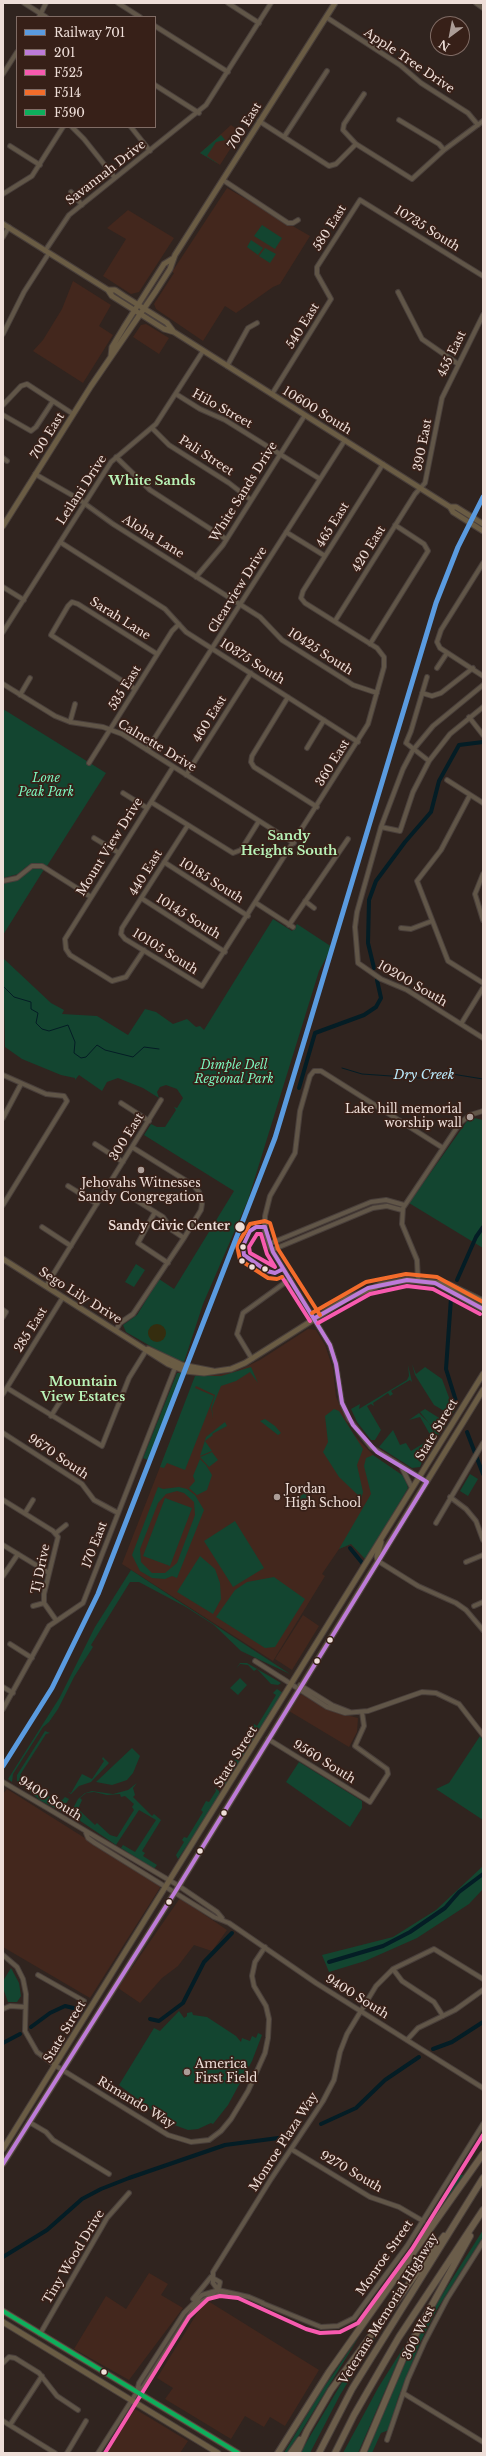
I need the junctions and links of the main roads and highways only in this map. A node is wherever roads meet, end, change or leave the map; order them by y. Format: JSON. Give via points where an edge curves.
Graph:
{"nodes":[{"id":1,"x":335,"y":3,"type":"edge"},
{"id":2,"x":3,"y":224,"type":"edge"},
{"id":3,"x":172,"y":259,"type":"junction"},
{"id":4,"x":108,"y":290,"type":"junction"},
{"id":5,"x":138,"y":305,"type":"junction"},
{"id":6,"x":144,"y":308,"type":"junction"},
{"id":7,"x":135,"y":310,"type":"junction"},
{"id":8,"x":140,"y":314,"type":"junction"},
{"id":9,"x":174,"y":332,"type":"junction"},
{"id":10,"x":111,"y":356,"type":"junction"},
{"id":11,"x":450,"y":507,"type":"junction"},
{"id":12,"x":483,"y":524,"type":"edge"},
{"id":13,"x":3,"y":526,"type":"edge"},
{"id":14,"x":483,"y":531,"type":"edge"},
{"id":15,"x":3,"y":1260,"type":"edge"},
{"id":16,"x":435,"y":1283,"type":"junction"},
{"id":17,"x":483,"y":1301,"type":"edge"},
{"id":18,"x":483,"y":1309,"type":"edge"},
{"id":19,"x":147,"y":1349,"type":"junction"},
{"id":20,"x":214,"y":1371,"type":"junction"},
{"id":21,"x":483,"y":1374,"type":"edge"},
{"id":22,"x":483,"y":1390,"type":"edge"},
{"id":23,"x":381,"y":1542,"type":"junction"},
{"id":24,"x":378,"y":1561,"type":"junction"},
{"id":25,"x":3,"y":2149,"type":"edge"},
{"id":26,"x":483,"y":2154,"type":"edge"},
{"id":27,"x":3,"y":2164,"type":"edge"},
{"id":28,"x":483,"y":2178,"type":"edge"},
{"id":29,"x":464,"y":2209,"type":"junction"},
{"id":30,"x":483,"y":2210,"type":"edge"},
{"id":31,"x":3,"y":2311,"type":"edge"},
{"id":32,"x":3,"y":2322,"type":"edge"},
{"id":33,"x":307,"y":2431,"type":"junction"},
{"id":34,"x":218,"y":2453,"type":"edge"},
{"id":35,"x":238,"y":2453,"type":"edge"},
{"id":36,"x":278,"y":2453,"type":"edge"},
{"id":37,"x":292,"y":2453,"type":"edge"},
{"id":38,"x":297,"y":2453,"type":"edge"},
{"id":39,"x":319,"y":2453,"type":"edge"},
{"id":40,"x":335,"y":2453,"type":"edge"},
{"id":41,"x":363,"y":2453,"type":"edge"}],
"edges":[{"from":1,"to":3,"type":"main road","name":"700 East"},
{"from":2,"to":4,"type":"main road","name":"10600 South"},
{"from":3,"to":5,"type":"main road","name":"700 East","via":[[164,264]]},
{"from":3,"to":6,"type":"main road","name":"700 East","via":[[170,269]]},
{"from":4,"to":5,"type":"main road","name":"10600 South","via":[[115,290]]},
{"from":4,"to":7,"type":"main road","name":"10600 South","via":[[112,296]]},
{"from":5,"to":6,"type":"main road","name":"10600 South"},
{"from":5,"to":7,"type":"main road","name":"700 East"},
{"from":6,"to":8,"type":"main road","name":"700 East"},
{"from":6,"to":9,"type":"main road","name":"10600 South","via":[[167,323]]},
{"from":7,"to":8,"type":"main road","name":"10600 South"},
{"from":7,"to":10,"type":"main road","name":"700 East","via":[[112,347]]},
{"from":8,"to":9,"type":"main road","name":"10600 South","via":[[164,329]]},
{"from":8,"to":10,"type":"main road","name":"700 East"},
{"from":9,"to":11,"type":"main road","name":"10600 South"},
{"from":10,"to":13,"type":"main road","name":"700 East"},
{"from":11,"to":12,"type":"main road","name":"10600 South","via":[[456,507]]},
{"from":11,"to":14,"type":"main road","name":"10600 South","via":[[453,512]]},
{"from":15,"to":19,"type":"main road","name":"Sego Lily Drive"},
{"from":16,"to":17,"type":"main road","name":"Sego Lily Drive","via":[[452,1286]]},
{"from":16,"to":18,"type":"main road","name":"Sego Lily Drive"},
{"from":16,"to":20,"type":"main road","name":"Sego Lily Drive","via":[[418,1280],[368,1288],[315,1318],[252,1359],[231,1369]]},
{"from":19,"to":20,"type":"main road","name":"Sego Lily Drive","via":[[182,1365]]},
{"from":19,"to":20,"type":"main road","name":"Sego Lily Drive","via":[[176,1368],[198,1372]]},
{"from":21,"to":23,"type":"main road","name":"State Street"},
{"from":22,"to":24,"type":"main road","name":"State Street"},
{"from":23,"to":24,"type":"main road","via":[[376,1558]]},
{"from":23,"to":25,"type":"main road","name":"State Street"},
{"from":24,"to":27,"type":"main road","name":"State Street","via":[[179,1886]]},
{"from":26,"to":36,"type":"highway","via":[[329,2372]]},
{"from":28,"to":29,"type":"highway","name":"Veterans Memorial Highway"},
{"from":29,"to":33,"type":"highway","via":[[356,2353]]},
{"from":29,"to":39,"type":"highway","name":"Veterans Memorial Highway","via":[[356,2383]]},
{"from":30,"to":40,"type":"highway","name":"Veterans Memorial Highway","via":[[399,2337]]},
{"from":30,"to":41,"type":"highway","via":[[415,2334],[386,2394]]},
{"from":31,"to":35,"type":"main road"},
{"from":32,"to":34,"type":"main road"},
{"from":33,"to":37,"type":"highway"},
{"from":33,"to":38,"type":"highway"}]}
